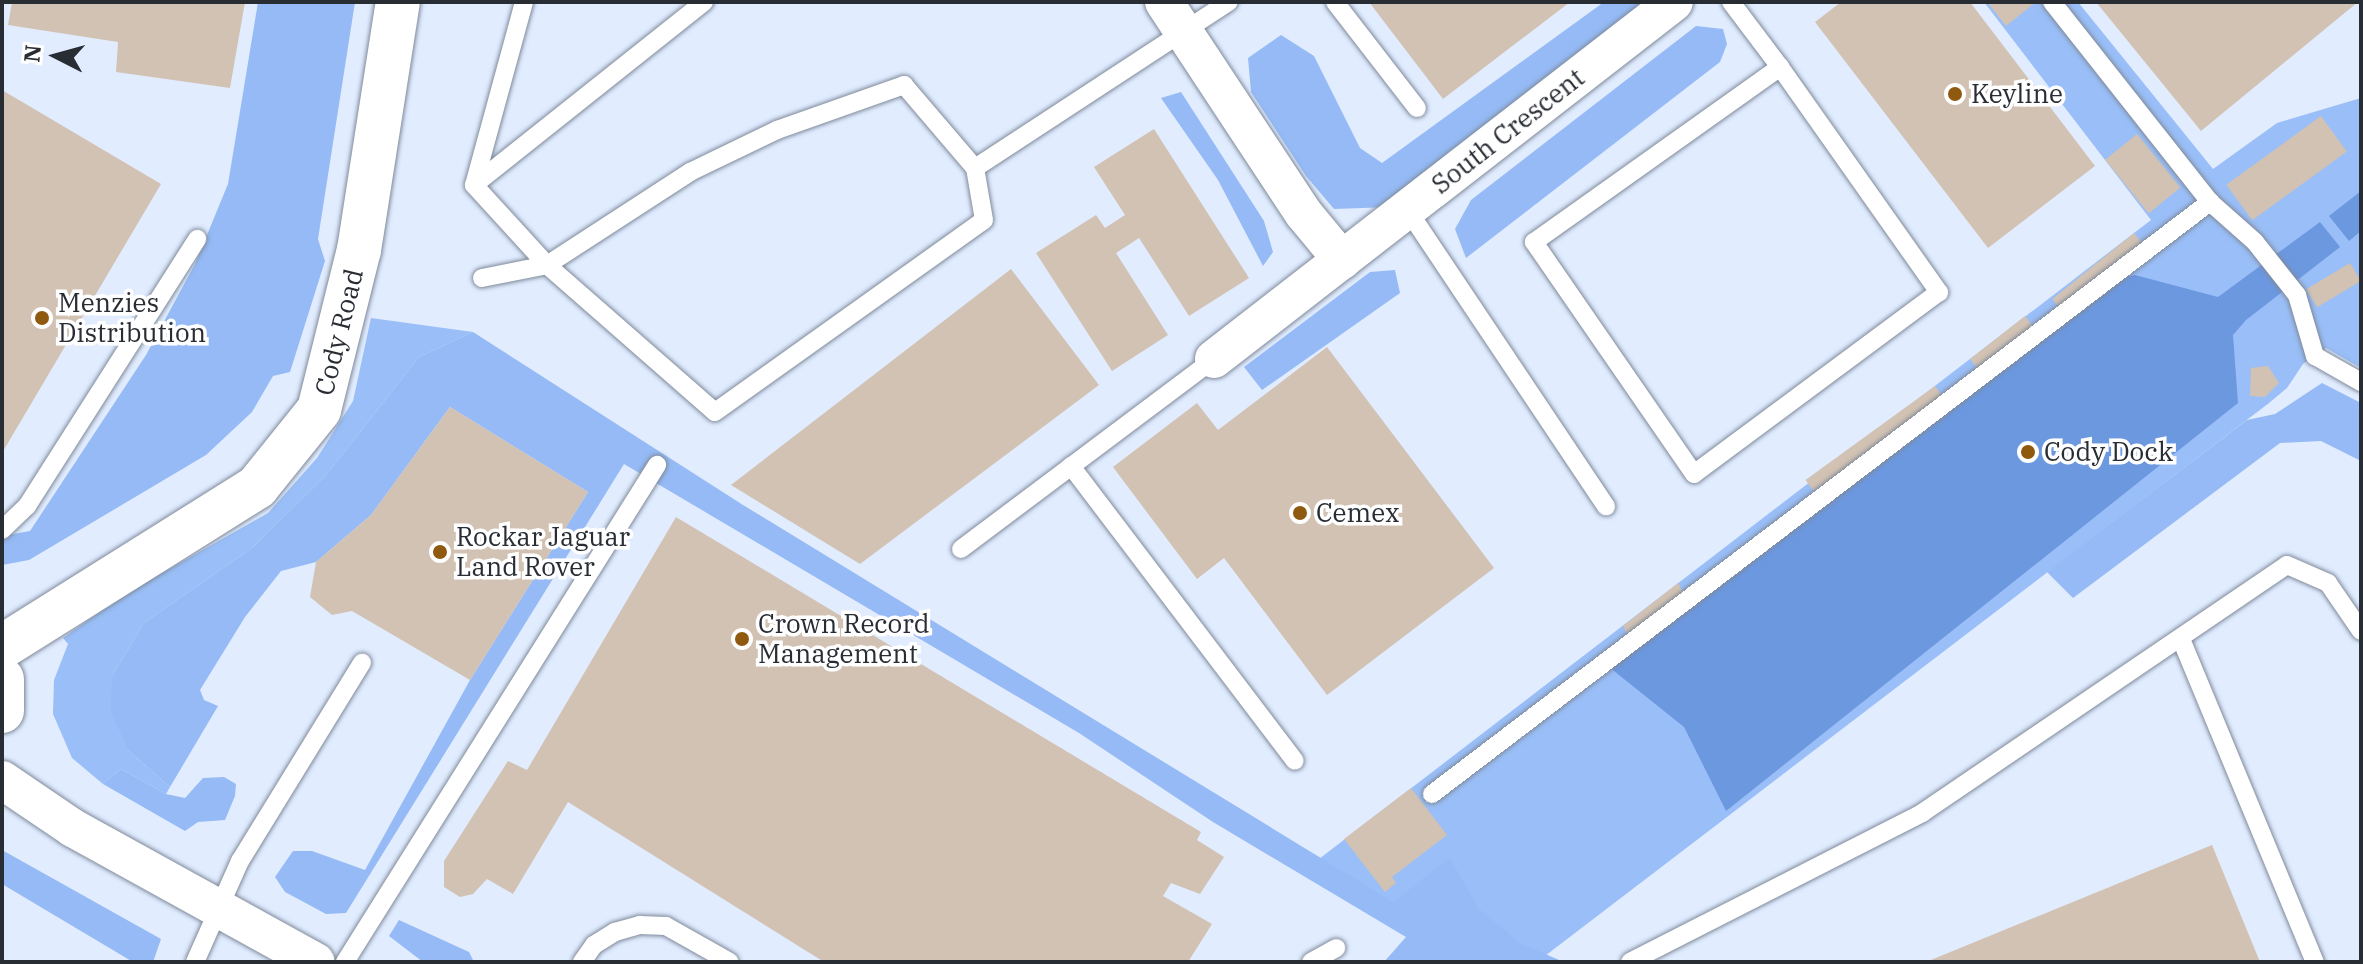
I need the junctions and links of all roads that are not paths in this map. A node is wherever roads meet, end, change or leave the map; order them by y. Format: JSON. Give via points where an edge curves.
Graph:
{"nodes":[{"id":1,"x":398,"y":2,"type":"edge"},
{"id":2,"x":524,"y":2,"type":"edge"},
{"id":3,"x":704,"y":2,"type":"edge"},
{"id":4,"x":1164,"y":2,"type":"edge"},
{"id":5,"x":1229,"y":2,"type":"edge"},
{"id":6,"x":1335,"y":2,"type":"edge"},
{"id":7,"x":1674,"y":2,"type":"edge"},
{"id":8,"x":1731,"y":2,"type":"edge"},
{"id":9,"x":2052,"y":2,"type":"edge"},
{"id":10,"x":1184,"y":34,"type":"junction"},
{"id":11,"x":1780,"y":67,"type":"junction"},
{"id":12,"x":1417,"y":108,"type":"dead end"},
{"id":13,"x":975,"y":168,"type":"junction"},
{"id":14,"x":474,"y":185,"type":"junction"},
{"id":15,"x":2210,"y":202,"type":"junction"},
{"id":16,"x":1407,"y":209,"type":"junction"},
{"id":17,"x":197,"y":239,"type":"dead end"},
{"id":18,"x":1342,"y":260,"type":"junction"},
{"id":19,"x":547,"y":265,"type":"junction"},
{"id":20,"x":482,"y":278,"type":"dead end"},
{"id":21,"x":1214,"y":359,"type":"joint"},
{"id":22,"x":2361,"y":382,"type":"edge"},
{"id":23,"x":657,"y":465,"type":"dead end"},
{"id":24,"x":1071,"y":466,"type":"junction"},
{"id":25,"x":1606,"y":506,"type":"dead end"},
{"id":26,"x":2,"y":530,"type":"edge"},
{"id":27,"x":961,"y":549,"type":"dead end"},
{"id":28,"x":2361,"y":631,"type":"edge"},
{"id":29,"x":2181,"y":639,"type":"junction"},
{"id":30,"x":2,"y":647,"type":"edge"},
{"id":31,"x":362,"y":663,"type":"dead end"},
{"id":32,"x":2,"y":679,"type":"edge"},
{"id":33,"x":2,"y":711,"type":"edge"},
{"id":34,"x":1295,"y":761,"type":"dead end"},
{"id":35,"x":2,"y":780,"type":"edge"},
{"id":36,"x":1432,"y":794,"type":"dead end"},
{"id":37,"x":220,"y":912,"type":"junction"},
{"id":38,"x":1336,"y":948,"type":"dead end"},
{"id":39,"x":195,"y":962,"type":"edge"},
{"id":40,"x":316,"y":962,"type":"edge"},
{"id":41,"x":345,"y":962,"type":"edge"},
{"id":42,"x":582,"y":962,"type":"edge"},
{"id":43,"x":730,"y":962,"type":"edge"},
{"id":44,"x":1311,"y":962,"type":"edge"},
{"id":45,"x":1630,"y":962,"type":"edge"},
{"id":46,"x":2315,"y":962,"type":"edge"}],
"edges":[{"from":1,"to":30,"type":"street","name":"Cody Road","via":[[359,250],[319,410],[257,487]]},
{"from":2,"to":14,"type":"lane"},
{"from":3,"to":14,"type":"lane"},
{"from":4,"to":10,"type":"street"},
{"from":5,"to":10,"type":"lane"},
{"from":6,"to":12,"type":"lane"},
{"from":7,"to":16,"type":"street","name":"South Crescent"},
{"from":8,"to":11,"type":"lane"},
{"from":9,"to":15,"type":"lane"},
{"from":10,"to":13,"type":"lane"},
{"from":10,"to":18,"type":"street","via":[[1304,214]]},
{"from":11,"to":11,"type":"lane","via":[[1939,292],[1694,474],[1534,242]]},
{"from":13,"to":19,"type":"lane","via":[[904,85],[777,130],[690,172]]},
{"from":13,"to":19,"type":"lane","via":[[984,220],[715,412]]},
{"from":14,"to":19,"type":"lane"},
{"from":15,"to":22,"type":"lane","via":[[2255,242],[2297,295],[2315,356]]},
{"from":15,"to":36,"type":"lane"},
{"from":16,"to":18,"type":"street","name":"South Crescent"},
{"from":16,"to":25,"type":"lane"},
{"from":17,"to":26,"type":"lane","via":[[27,506]]},
{"from":18,"to":21,"type":"street","name":"South Crescent"},
{"from":19,"to":20,"type":"lane"},
{"from":21,"to":24,"type":"lane"},
{"from":23,"to":41,"type":"lane"},
{"from":24,"to":27,"type":"lane"},
{"from":24,"to":34,"type":"lane"},
{"from":28,"to":29,"type":"lane","via":[[2328,583],[2287,565]]},
{"from":29,"to":45,"type":"lane","via":[[1922,813]]},
{"from":29,"to":46,"type":"lane"},
{"from":31,"to":37,"type":"lane","via":[[240,861]]},
{"from":32,"to":33,"type":"street"},
{"from":35,"to":37,"type":"street"},
{"from":37,"to":39,"type":"lane"},
{"from":37,"to":40,"type":"street"},
{"from":38,"to":44,"type":"lane"},
{"from":42,"to":43,"type":"lane","via":[[594,945],[640,925],[666,926]]}]}
